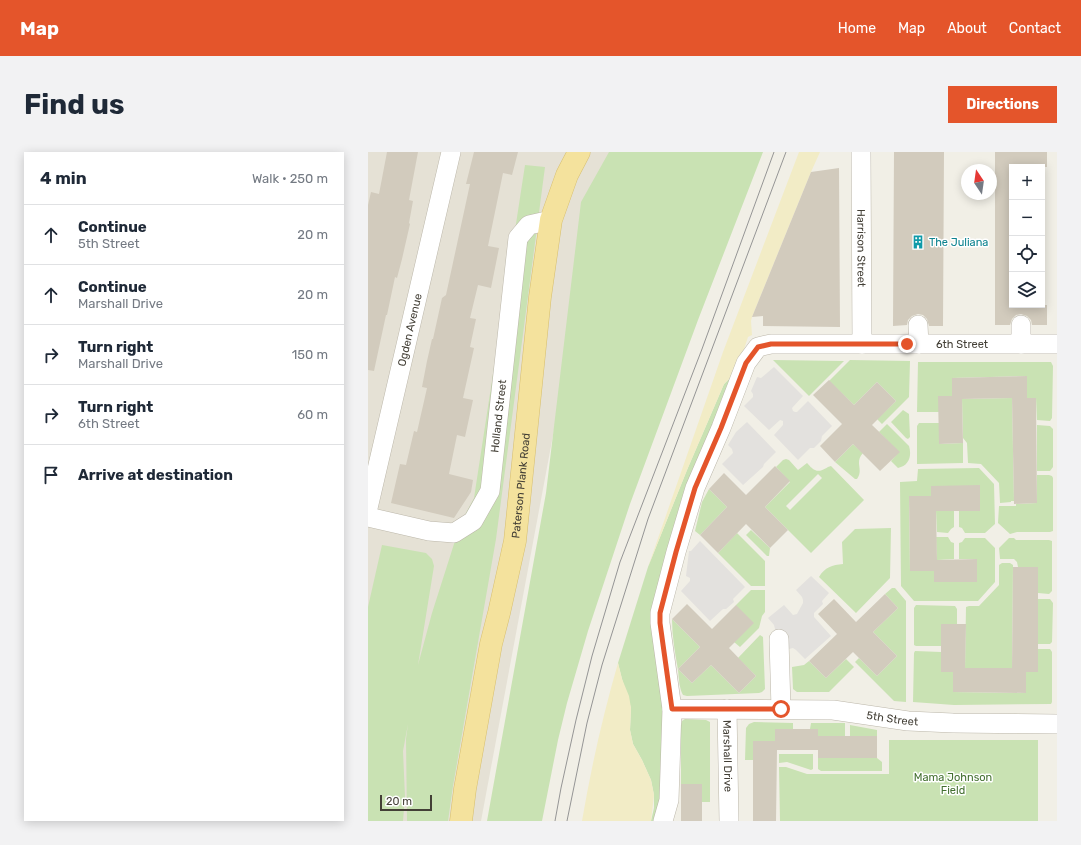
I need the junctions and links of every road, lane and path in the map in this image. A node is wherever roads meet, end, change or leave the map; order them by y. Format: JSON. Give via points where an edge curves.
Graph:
{"nodes":[{"id":1,"x":451,"y":152,"type":"edge"},
{"id":2,"x":579,"y":152,"type":"edge"},
{"id":3,"x":861,"y":152,"type":"edge"},
{"id":4,"x":551,"y":220,"type":"junction"},
{"id":5,"x":1021,"y":325,"type":"dead end"},
{"id":6,"x":918,"y":326,"type":"dead end"},
{"id":7,"x":862,"y":344,"type":"junction"},
{"id":8,"x":919,"y":344,"type":"junction"},
{"id":9,"x":1021,"y":344,"type":"junction"},
{"id":10,"x":1057,"y":344,"type":"edge"},
{"id":11,"x":369,"y":503,"type":"edge"},
{"id":12,"x":368,"y":517,"type":"edge"},
{"id":13,"x":779,"y":639,"type":"dead end"},
{"id":14,"x":672,"y":709,"type":"junction"},
{"id":15,"x":727,"y":709,"type":"junction"},
{"id":16,"x":781,"y":709,"type":"junction"},
{"id":17,"x":1057,"y":724,"type":"edge"},
{"id":18,"x":462,"y":821,"type":"edge"},
{"id":19,"x":663,"y":821,"type":"edge"},
{"id":20,"x":729,"y":821,"type":"edge"}],
"edges":[{"from":1,"to":11,"type":"street","name":"Ogden Avenue"},
{"from":2,"to":4,"type":"main road","name":"Paterson Plank Road","via":[[566,174]]},
{"from":3,"to":7,"type":"street","name":"Harrison Street"},
{"from":4,"to":12,"type":"street","name":"Holland Street","via":[[529,225],[518,238],[490,492],[473,521],[454,533],[429,531]]},
{"from":4,"to":18,"type":"main road","name":"Paterson Plank Road","via":[[540,297],[515,541],[492,644]]},
{"from":5,"to":9,"type":"street"},
{"from":6,"to":8,"type":"street"},
{"from":7,"to":8,"type":"street","name":"6th Street"},
{"from":7,"to":14,"type":"street","name":"6th Street","via":[[771,344],[758,347],[746,363],[695,488],[660,613]]},
{"from":8,"to":9,"type":"street","name":"6th Street"},
{"from":9,"to":10,"type":"street","name":"6th Street"},
{"from":13,"to":16,"type":"street"},
{"from":14,"to":15,"type":"street","name":"Marshall Drive"},
{"from":14,"to":19,"type":"street","via":[[668,800]]},
{"from":15,"to":16,"type":"street","name":"5th Street"},
{"from":15,"to":20,"type":"street","name":"Marshall Drive"},
{"from":16,"to":17,"type":"street","name":"5th Street","via":[[833,710],[908,721],[953,724]]}]}
